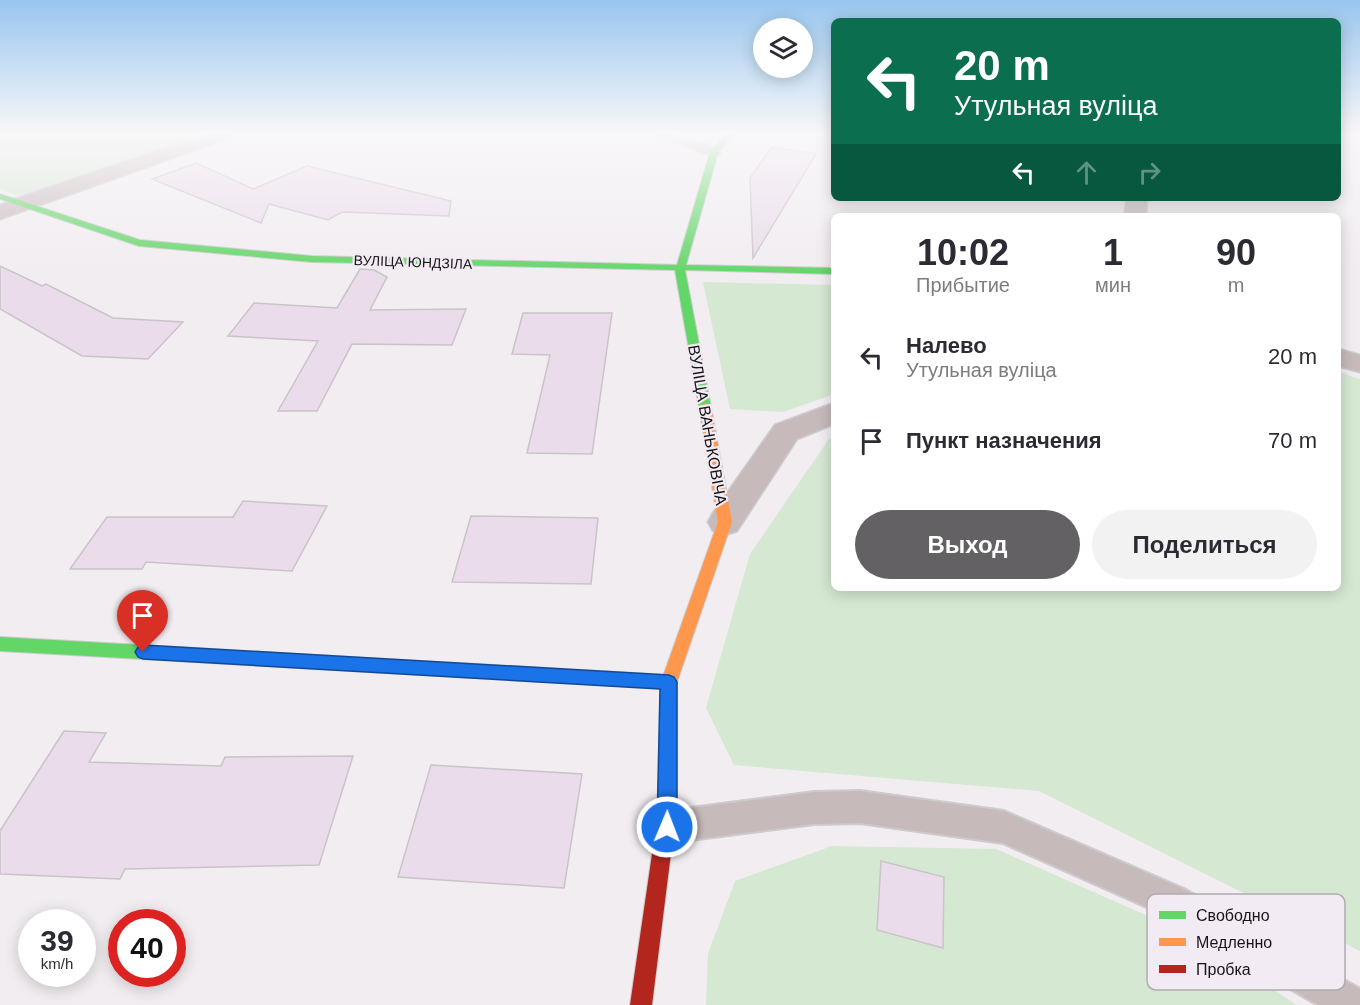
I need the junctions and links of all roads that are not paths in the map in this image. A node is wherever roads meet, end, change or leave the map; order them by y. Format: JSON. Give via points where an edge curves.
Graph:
{"nodes":[{"id":1,"x":86,"y":181,"type":"edge"},
{"id":2,"x":706,"y":181,"type":"edge"},
{"id":3,"x":0,"y":196,"type":"edge"},
{"id":4,"x":22,"y":203,"type":"junction"},
{"id":5,"x":0,"y":213,"type":"edge"},
{"id":6,"x":680,"y":269,"type":"junction"},
{"id":7,"x":831,"y":271,"type":"edge"},
{"id":8,"x":1341,"y":358,"type":"edge"},
{"id":9,"x":1360,"y":364,"type":"edge"},
{"id":10,"x":831,"y":414,"type":"edge"},
{"id":11,"x":726,"y":522,"type":"junction"},
{"id":12,"x":0,"y":644,"type":"edge"},
{"id":13,"x":669,"y":682,"type":"junction"},
{"id":14,"x":667,"y":827,"type":"junction"},
{"id":15,"x":1154,"y":894,"type":"edge"},
{"id":16,"x":1327,"y":990,"type":"edge"},
{"id":17,"x":641,"y":1005,"type":"edge"},
{"id":18,"x":1353,"y":1005,"type":"edge"}],
"edges":[{"from":1,"to":4,"type":"street"},
{"from":2,"to":6,"type":"street","name":"ВУЛІЦА ВАНЬКОВІЧА"},
{"from":3,"to":4,"type":"street","name":"ВУЛІЦА ЮНДЗІЛА"},
{"from":4,"to":5,"type":"street"},
{"from":4,"to":6,"type":"street","name":"ВУЛІЦА ЮНДЗІЛА","via":[[139,243],[312,259]]},
{"from":6,"to":7,"type":"street","name":"ВУЛІЦА ЮНДЗІЛА"},
{"from":6,"to":11,"type":"street","name":"ВУЛІЦА ВАНЬКОВІЧА"},
{"from":8,"to":9,"type":"street"},
{"from":10,"to":11,"type":"street","via":[[786,432]]},
{"from":11,"to":13,"type":"street","name":"ВУЛІЦА ВАНЬКОВІЧА"},
{"from":12,"to":13,"type":"street"},
{"from":13,"to":14,"type":"street","name":"ВУЛІЦА ВАНЬКОВІЧА"},
{"from":14,"to":15,"type":"lane","via":[[814,808],[860,807],[1004,827]]},
{"from":14,"to":17,"type":"street","name":"ВУЛІЦА ВАНЬКОВІЧА"},
{"from":16,"to":18,"type":"lane"}]}
